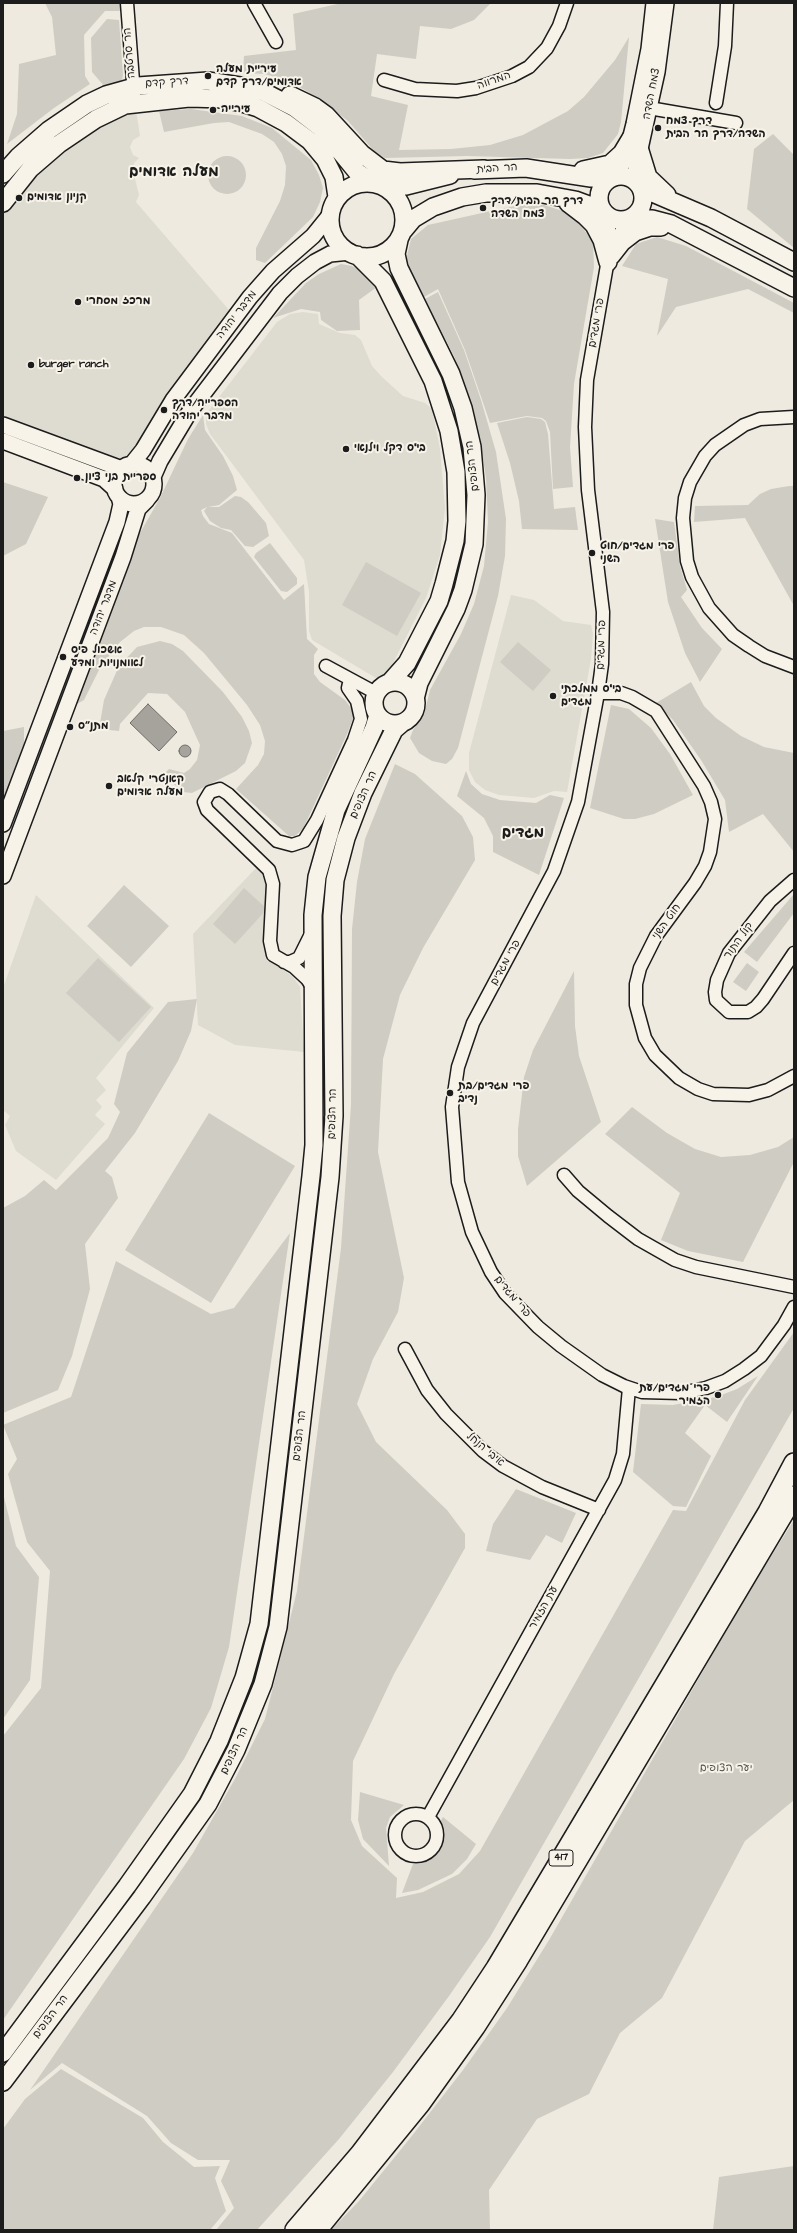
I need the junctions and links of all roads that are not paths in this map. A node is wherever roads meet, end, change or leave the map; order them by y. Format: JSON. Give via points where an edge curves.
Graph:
{"nodes":[{"id":1,"x":127,"y":3,"type":"edge"},
{"id":2,"x":254,"y":3,"type":"edge"},
{"id":3,"x":567,"y":3,"type":"edge"},
{"id":4,"x":654,"y":3,"type":"edge"},
{"id":5,"x":666,"y":3,"type":"edge"},
{"id":6,"x":728,"y":3,"type":"edge"},
{"id":7,"x":276,"y":42,"type":"dead end"},
{"id":8,"x":384,"y":80,"type":"dead end"},
{"id":9,"x":236,"y":84,"type":"junction"},
{"id":10,"x":133,"y":87,"type":"junction"},
{"id":11,"x":716,"y":103,"type":"dead end"},
{"id":12,"x":135,"y":104,"type":"junction"},
{"id":13,"x":649,"y":108,"type":"junction"},
{"id":14,"x":736,"y":123,"type":"dead end"},
{"id":15,"x":635,"y":144,"type":"junction"},
{"id":16,"x":484,"y":169,"type":"junction"},
{"id":17,"x":558,"y":172,"type":"junction"},
{"id":18,"x":3,"y":174,"type":"edge"},
{"id":19,"x":614,"y":177,"type":"junction"},
{"id":20,"x":378,"y":184,"type":"junction"},
{"id":21,"x":639,"y":186,"type":"junction"},
{"id":22,"x":553,"y":196,"type":"junction"},
{"id":23,"x":337,"y":197,"type":"junction"},
{"id":24,"x":3,"y":203,"type":"edge"},
{"id":25,"x":691,"y":209,"type":"junction"},
{"id":26,"x":604,"y":212,"type":"junction"},
{"id":27,"x":330,"y":215,"type":"junction"},
{"id":28,"x":629,"y":219,"type":"junction"},
{"id":29,"x":691,"y":233,"type":"junction"},
{"id":30,"x":401,"y":236,"type":"junction"},
{"id":31,"x":353,"y":254,"type":"junction"},
{"id":32,"x":794,"y":262,"type":"edge"},
{"id":33,"x":608,"y":264,"type":"junction"},
{"id":34,"x":794,"y":288,"type":"edge"},
{"id":35,"x":794,"y":417,"type":"edge"},
{"id":36,"x":3,"y":425,"type":"edge"},
{"id":37,"x":3,"y":441,"type":"edge"},
{"id":38,"x":126,"y":467,"type":"junction"},
{"id":39,"x":153,"y":478,"type":"junction"},
{"id":40,"x":117,"y":493,"type":"junction"},
{"id":41,"x":147,"y":500,"type":"junction"},
{"id":42,"x":326,"y":666,"type":"dead end"},
{"id":43,"x":794,"y":667,"type":"edge"},
{"id":44,"x":350,"y":679,"type":"junction"},
{"id":45,"x":390,"y":682,"type":"junction"},
{"id":46,"x":376,"y":693,"type":"junction"},
{"id":47,"x":598,"y":693,"type":"junction"},
{"id":48,"x":416,"y":695,"type":"junction"},
{"id":49,"x":378,"y":715,"type":"junction"},
{"id":50,"x":401,"y":724,"type":"junction"},
{"id":51,"x":3,"y":824,"type":"edge"},
{"id":52,"x":3,"y":876,"type":"edge"},
{"id":53,"x":794,"y":880,"type":"edge"},
{"id":54,"x":313,"y":929,"type":"junction"},
{"id":55,"x":794,"y":953,"type":"edge"},
{"id":56,"x":284,"y":962,"type":"junction"},
{"id":57,"x":313,"y":988,"type":"junction"},
{"id":58,"x":794,"y":1076,"type":"edge"},
{"id":59,"x":564,"y":1175,"type":"dead end"},
{"id":60,"x":794,"y":1287,"type":"edge"},
{"id":61,"x":794,"y":1307,"type":"edge"},
{"id":62,"x":405,"y":1349,"type":"dead end"},
{"id":63,"x":629,"y":1388,"type":"junction"},
{"id":64,"x":794,"y":1463,"type":"edge"},
{"id":65,"x":794,"y":1496,"type":"edge"},
{"id":66,"x":598,"y":1510,"type":"junction"},
{"id":67,"x":428,"y":1817,"type":"dead end"},
{"id":68,"x":3,"y":2053,"type":"edge"},
{"id":69,"x":3,"y":2082,"type":"edge"},
{"id":70,"x":295,"y":2230,"type":"edge"},
{"id":71,"x":317,"y":2230,"type":"edge"}],
"edges":[{"from":1,"to":10,"type":"street","name":"הר סרטבה"},
{"from":2,"to":7,"type":"street"},
{"from":3,"to":8,"type":"street","name":"המרווה","via":[[559,26],[547,48],[529,67],[512,76],[476,88],[457,90],[415,89]]},
{"from":4,"to":15,"type":"street","name":"צמח השדה"},
{"from":5,"to":13,"type":"street","name":"צמח השדה"},
{"from":6,"to":11,"type":"street","via":[[725,46]]},
{"from":9,"to":10,"type":"main road","name":"דרך קדם","via":[[188,81]]},
{"from":9,"to":16,"type":"main road","via":[[268,87],[315,107],[326,115],[371,162],[383,170],[400,172]]},
{"from":9,"to":20,"type":"main road","name":"דרך קדם","via":[[264,92],[308,117],[332,139],[357,172]]},
{"from":10,"to":12,"type":"street","name":"הר סרטבה"},
{"from":10,"to":18,"type":"main road","name":"דרך קדם","via":[[106,95],[66,118],[36,140]]},
{"from":12,"to":23,"type":"main road","name":"דרך קדם","via":[[207,98],[242,103],[265,112],[298,131],[319,150],[334,177]]},
{"from":12,"to":24,"type":"main road","name":"דרך קדם","via":[[112,110],[59,144],[30,169]]},
{"from":13,"to":14,"type":"street"},
{"from":13,"to":15,"type":"street","name":"צמח השדה"},
{"from":15,"to":17,"type":"main road","via":[[610,164]]},
{"from":15,"to":19,"type":"street","name":"צמח השדה"},
{"from":15,"to":21,"type":"street","name":"צמח השדה"},
{"from":15,"to":25,"type":"main road","via":[[644,170],[653,183],[666,195]]},
{"from":16,"to":17,"type":"main road","name":"הר הבית","via":[[535,169]]},
{"from":16,"to":20,"type":"main road","name":"הר הבית","via":[[406,186]]},
{"from":17,"to":19,"type":"main road","name":"הר הבית","via":[[591,178]]},
{"from":19,"to":21,"type":"main road","via":[[628,177]]},
{"from":19,"to":26,"type":"main road","via":[[602,185],[599,192],[598,200]]},
{"from":20,"to":23,"type":"main road","via":[[355,184]]},
{"from":20,"to":30,"type":"main road","via":[[397,196],[402,204],[405,219]]},
{"from":21,"to":25,"type":"main road"},
{"from":21,"to":28,"type":"main road","via":[[643,198],[641,207]]},
{"from":22,"to":26,"type":"main road","via":[[575,200]]},
{"from":22,"to":30,"type":"main road","via":[[498,192],[462,196],[426,210],[413,219]]},
{"from":22,"to":33,"type":"main road","via":[[577,209],[594,225],[602,240]]},
{"from":23,"to":27,"type":"main road"},
{"from":25,"to":32,"type":"main road"},
{"from":26,"to":28,"type":"main road","via":[[616,220]]},
{"from":26,"to":33,"type":"street","name":"פרי מגדים","via":[[609,226]]},
{"from":27,"to":31,"type":"main road","via":[[331,229],[336,240]]},
{"from":27,"to":38,"type":"street","name":"מדבר יהודה","via":[[313,236],[278,266],[250,297],[173,400],[143,450]]},
{"from":28,"to":29,"type":"main road","via":[[662,221]]},
{"from":28,"to":33,"type":"street","name":"פרי מגדים"},
{"from":29,"to":33,"type":"main road","via":[[658,227],[642,229],[629,236]]},
{"from":29,"to":34,"type":"main road"},
{"from":30,"to":31,"type":"main road","via":[[386,252],[377,256]]},
{"from":30,"to":48,"type":"main road","name":"הר הצופים","via":[[396,254],[399,268],[451,374],[463,408],[472,447],[476,495],[474,544],[463,590],[419,683]]},
{"from":31,"to":39,"type":"street","name":"מדבר יהודה","via":[[330,254],[315,262],[280,293],[190,411],[160,461]]},
{"from":31,"to":45,"type":"main road","name":"הר הצופים","via":[[383,281],[433,381],[449,431],[456,472],[456,528],[451,563],[439,601],[407,663]]},
{"from":33,"to":47,"type":"street","name":"פרי מגדים","via":[[587,380],[585,421],[588,490],[603,612],[602,664]]},
{"from":35,"to":43,"type":"street","via":[[760,420],[744,425],[715,445],[705,456],[690,482],[683,518],[687,561],[692,577],[709,608],[733,635],[748,646],[765,656]]},
{"from":36,"to":38,"type":"street"},
{"from":37,"to":40,"type":"street","via":[[104,479]]},
{"from":38,"to":39,"type":"street","via":[[142,466]]},
{"from":38,"to":40,"type":"street","via":[[115,478]]},
{"from":39,"to":41,"type":"street","via":[[153,491]]},
{"from":40,"to":41,"type":"street","via":[[127,503],[134,504]]},
{"from":40,"to":51,"type":"street","name":"מדבר יהודה","via":[[121,504],[117,522]]},
{"from":41,"to":52,"type":"street","name":"מדבר יהודה","via":[[138,509],[124,556]]},
{"from":42,"to":44,"type":"street"},
{"from":44,"to":46,"type":"street"},
{"from":44,"to":56,"type":"street","via":[[348,688],[357,701],[361,719],[317,820],[304,841],[292,846],[277,841],[220,789],[210,792],[204,802],[207,810],[265,865],[272,875],[274,892],[271,949],[273,955]]},
{"from":45,"to":46,"type":"main road","via":[[384,684]]},
{"from":45,"to":48,"type":"main road","via":[[405,683]]},
{"from":46,"to":49,"type":"main road","via":[[374,701]]},
{"from":47,"to":58,"type":"street","name":"חוט השני","via":[[632,696],[656,711],[704,786],[715,819],[705,866],[656,936],[640,968],[636,984],[636,1005],[645,1038],[663,1064],[679,1078],[713,1094],[749,1095],[768,1090]]},
{"from":47,"to":63,"type":"street","name":"פרי מגדים","via":[[578,802],[565,843],[544,892],[473,1023],[458,1067],[452,1123],[458,1182],[464,1207],[472,1232],[492,1272],[506,1293],[538,1327],[583,1363]]},
{"from":48,"to":50,"type":"main road","via":[[417,703],[413,715]]},
{"from":49,"to":50,"type":"main road","via":[[386,722]]},
{"from":49,"to":54,"type":"main road","name":"הר הצופים","via":[[328,832],[316,877]]},
{"from":50,"to":69,"type":"main road","name":"הר הצופים","via":[[394,730],[363,793],[346,838],[335,880],[332,916],[334,1116],[330,1177],[278,1627],[262,1684],[236,1750],[208,1804],[142,1897]]},
{"from":53,"to":55,"type":"street","name":"קול התור","via":[[770,901],[729,953],[717,980],[716,1000],[729,1012],[748,1012],[763,999]]},
{"from":54,"to":56,"type":"street","via":[[299,958]]},
{"from":54,"to":57,"type":"main road","name":"הר הצופים"},
{"from":56,"to":57,"type":"street","via":[[302,974]]},
{"from":57,"to":68,"type":"main road","name":"הר הצופים","via":[[314,1137],[311,1176],[259,1624],[244,1678],[219,1741],[192,1794]]},
{"from":59,"to":60,"type":"street","via":[[578,1191],[638,1239],[675,1260],[696,1267]]},
{"from":61,"to":63,"type":"street","name":"פרי מגדים","via":[[761,1356],[725,1380],[706,1388],[681,1393],[659,1394]]},
{"from":62,"to":66,"type":"street","name":"איבי הנחל","via":[[427,1390],[446,1414],[483,1451],[503,1466],[542,1487]]},
{"from":63,"to":66,"type":"street","name":"עת הזמיר","via":[[623,1454],[614,1480]]},
{"from":64,"to":70,"type":"main road","number":"417","via":[[764,1519],[496,1968],[461,2021],[360,2154]]},
{"from":65,"to":71,"type":"main road","number":"417","via":[[526,1946],[475,2027],[420,2104]]},
{"from":66,"to":67,"type":"street","name":"עת הזמיר"}]}
